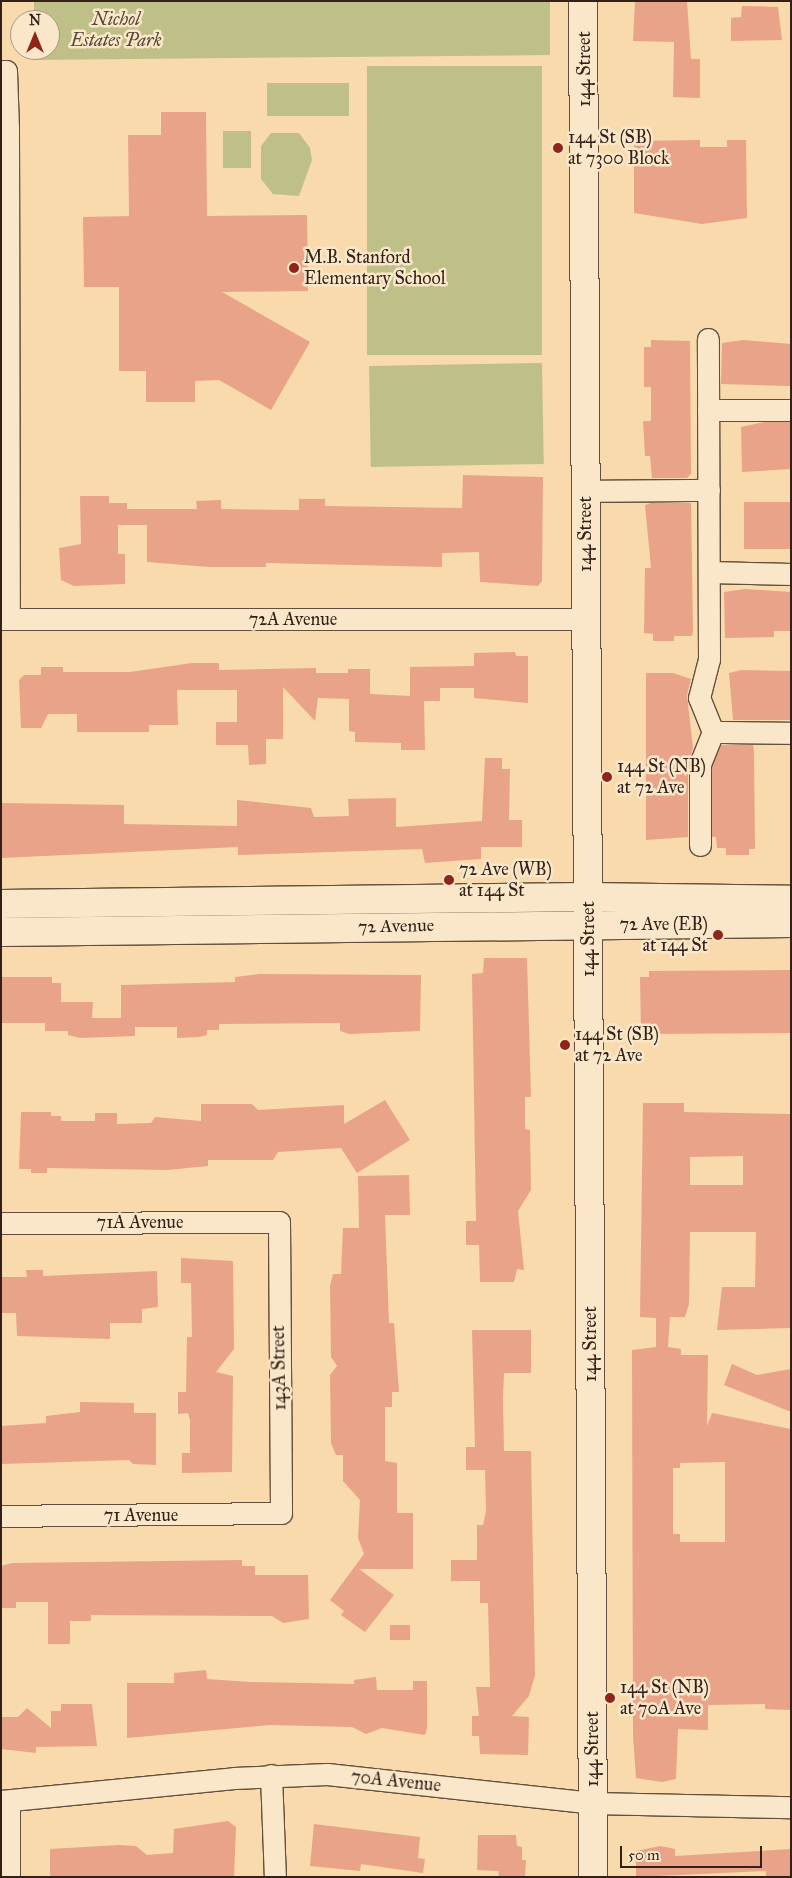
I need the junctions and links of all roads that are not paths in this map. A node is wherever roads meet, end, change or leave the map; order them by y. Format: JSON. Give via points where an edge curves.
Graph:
{"nodes":[{"id":1,"x":583,"y":1,"type":"edge"},
{"id":2,"x":4,"y":71,"type":"edge"},
{"id":3,"x":708,"y":339,"type":"dead end"},
{"id":4,"x":708,"y":410,"type":"junction"},
{"id":5,"x":791,"y":410,"type":"edge"},
{"id":6,"x":708,"y":490,"type":"junction"},
{"id":7,"x":585,"y":491,"type":"junction"},
{"id":8,"x":709,"y":572,"type":"junction"},
{"id":9,"x":791,"y":574,"type":"edge"},
{"id":10,"x":5,"y":619,"type":"edge"},
{"id":11,"x":586,"y":620,"type":"junction"},
{"id":12,"x":713,"y":732,"type":"junction"},
{"id":13,"x":791,"y":733,"type":"edge"},
{"id":14,"x":700,"y":845,"type":"dead end"},
{"id":15,"x":587,"y":897,"type":"junction"},
{"id":16,"x":791,"y":900,"type":"edge"},
{"id":17,"x":1,"y":904,"type":"edge"},
{"id":18,"x":791,"y":923,"type":"edge"},
{"id":19,"x":588,"y":924,"type":"junction"},
{"id":20,"x":1,"y":932,"type":"edge"},
{"id":21,"x":279,"y":1222,"type":"joint"},
{"id":22,"x":1,"y":1223,"type":"edge"},
{"id":23,"x":280,"y":1514,"type":"joint"},
{"id":24,"x":1,"y":1516,"type":"edge"},
{"id":25,"x":271,"y":1775,"type":"junction"},
{"id":26,"x":5,"y":1801,"type":"edge"},
{"id":27,"x":592,"y":1803,"type":"junction"},
{"id":28,"x":791,"y":1807,"type":"edge"},
{"id":29,"x":9,"y":1877,"type":"edge"},
{"id":30,"x":275,"y":1877,"type":"edge"},
{"id":31,"x":593,"y":1877,"type":"edge"}],
"edges":[{"from":1,"to":7,"type":"main road","name":"144 Street"},
{"from":2,"to":10,"type":"street"},
{"from":3,"to":4,"type":"street"},
{"from":4,"to":5,"type":"street"},
{"from":4,"to":6,"type":"street"},
{"from":6,"to":7,"type":"street"},
{"from":6,"to":8,"type":"street"},
{"from":7,"to":11,"type":"main road","name":"144 Street"},
{"from":8,"to":9,"type":"street"},
{"from":8,"to":12,"type":"street","via":[[709,659],[699,698]]},
{"from":10,"to":11,"type":"street","name":"72A Avenue"},
{"from":11,"to":15,"type":"main road","name":"144 Street"},
{"from":12,"to":13,"type":"street"},
{"from":12,"to":14,"type":"street","via":[[700,764]]},
{"from":15,"to":16,"type":"main road","name":"72 Avenue"},
{"from":15,"to":17,"type":"main road","name":"72 Avenue"},
{"from":15,"to":19,"type":"main road","name":"144 Street"},
{"from":18,"to":19,"type":"main road","name":"72 Avenue"},
{"from":19,"to":20,"type":"main road","name":"72 Avenue"},
{"from":19,"to":27,"type":"main road","name":"144 Street"},
{"from":21,"to":22,"type":"street","name":"71A Avenue"},
{"from":21,"to":23,"type":"street","name":"143A Street"},
{"from":23,"to":24,"type":"street","name":"71 Avenue"},
{"from":25,"to":26,"type":"street","name":"70A Avenue"},
{"from":25,"to":27,"type":"street","name":"70A Avenue","via":[[355,1777]]},
{"from":25,"to":30,"type":"street"},
{"from":26,"to":29,"type":"street"},
{"from":27,"to":28,"type":"street","name":"70A Avenue"},
{"from":27,"to":31,"type":"main road","name":"144 Street"}]}
